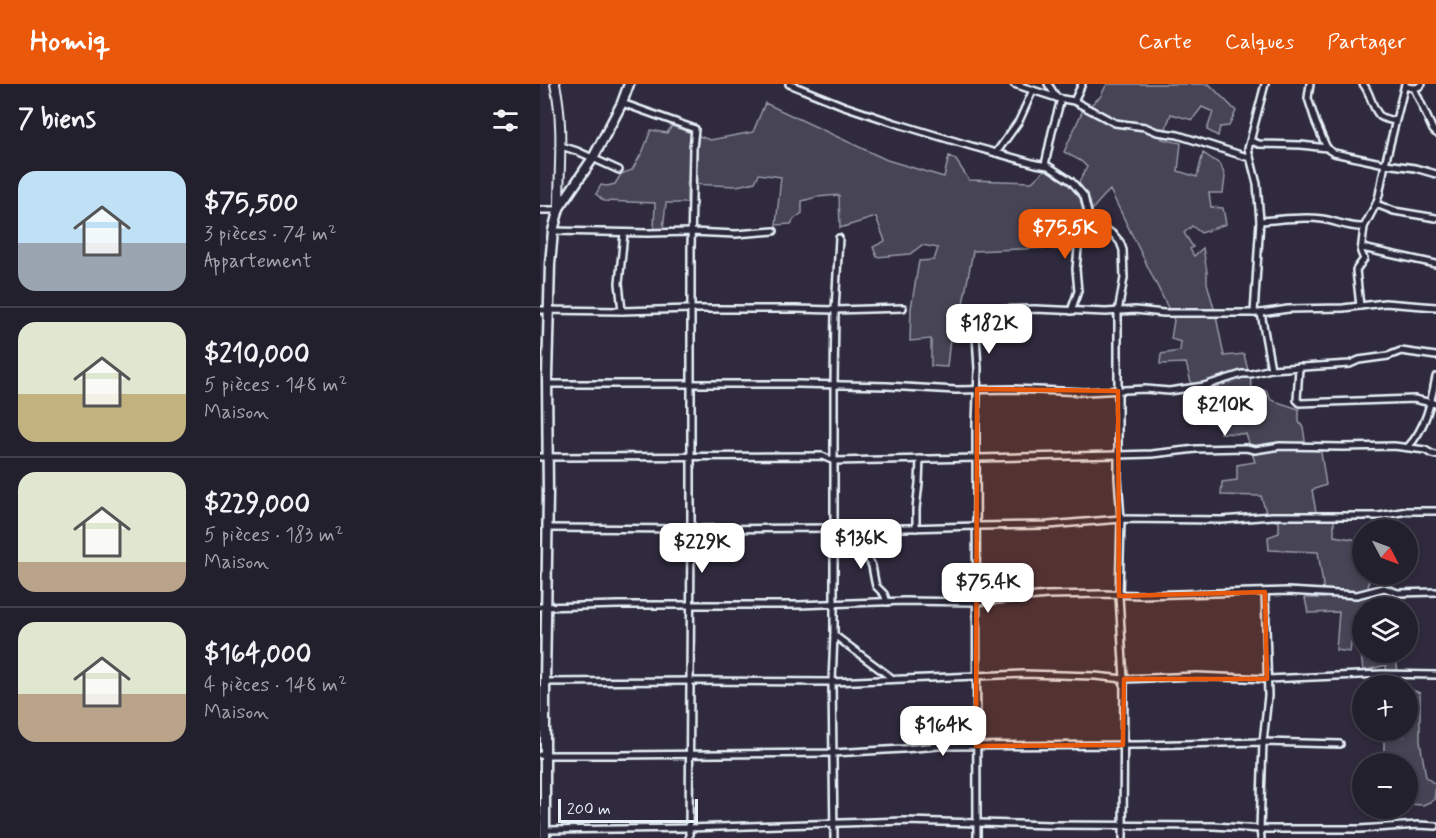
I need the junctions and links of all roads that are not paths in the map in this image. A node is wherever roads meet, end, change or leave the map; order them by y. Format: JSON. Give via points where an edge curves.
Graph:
{"nodes":[{"id":1,"x":555,"y":84,"type":"edge"},
{"id":2,"x":628,"y":84,"type":"edge"},
{"id":3,"x":789,"y":84,"type":"edge"},
{"id":4,"x":1014,"y":84,"type":"edge"},
{"id":5,"x":1048,"y":84,"type":"edge"},
{"id":6,"x":1082,"y":84,"type":"edge"},
{"id":7,"x":1264,"y":84,"type":"edge"},
{"id":8,"x":1310,"y":84,"type":"edge"},
{"id":9,"x":1363,"y":84,"type":"edge"},
{"id":10,"x":1422,"y":84,"type":"edge"},
{"id":11,"x":1405,"y":85,"type":"edge"},
{"id":12,"x":1414,"y":88,"type":"junction"},
{"id":13,"x":1033,"y":90,"type":"junction"},
{"id":14,"x":1059,"y":99,"type":"junction"},
{"id":15,"x":1074,"y":100,"type":"junction"},
{"id":16,"x":622,"y":103,"type":"junction"},
{"id":17,"x":1395,"y":122,"type":"junction"},
{"id":18,"x":1436,"y":133,"type":"edge"},
{"id":19,"x":1251,"y":141,"type":"junction"},
{"id":20,"x":561,"y":146,"type":"junction"},
{"id":21,"x":1327,"y":148,"type":"junction"},
{"id":22,"x":996,"y":153,"type":"junction"},
{"id":23,"x":593,"y":158,"type":"junction"},
{"id":24,"x":1250,"y":158,"type":"junction"},
{"id":25,"x":1385,"y":164,"type":"junction"},
{"id":26,"x":1045,"y":165,"type":"junction"},
{"id":27,"x":619,"y":170,"type":"dead end"},
{"id":28,"x":1436,"y":174,"type":"edge"},
{"id":29,"x":1376,"y":204,"type":"junction"},
{"id":30,"x":558,"y":209,"type":"junction"},
{"id":31,"x":540,"y":210,"type":"edge"},
{"id":32,"x":1090,"y":218,"type":"junction"},
{"id":33,"x":1436,"y":218,"type":"edge"},
{"id":34,"x":1260,"y":222,"type":"junction"},
{"id":35,"x":1364,"y":227,"type":"junction"},
{"id":36,"x":553,"y":231,"type":"junction"},
{"id":37,"x":774,"y":231,"type":"dead end"},
{"id":38,"x":691,"y":232,"type":"junction"},
{"id":39,"x":624,"y":233,"type":"junction"},
{"id":40,"x":839,"y":238,"type":"dead end"},
{"id":41,"x":1362,"y":248,"type":"junction"},
{"id":42,"x":1436,"y":264,"type":"edge"},
{"id":43,"x":1360,"y":306,"type":"junction"},
{"id":44,"x":1436,"y":307,"type":"edge"},
{"id":45,"x":903,"y":308,"type":"dead end"},
{"id":46,"x":691,"y":309,"type":"junction"},
{"id":47,"x":545,"y":310,"type":"edge"},
{"id":48,"x":835,"y":310,"type":"junction"},
{"id":49,"x":622,"y":311,"type":"junction"},
{"id":50,"x":1071,"y":311,"type":"junction"},
{"id":51,"x":1118,"y":312,"type":"junction"},
{"id":52,"x":1257,"y":313,"type":"junction"},
{"id":53,"x":1436,"y":356,"type":"edge"},
{"id":54,"x":1299,"y":367,"type":"junction"},
{"id":55,"x":1271,"y":369,"type":"junction"},
{"id":56,"x":1436,"y":377,"type":"edge"},
{"id":57,"x":544,"y":378,"type":"edge"},
{"id":58,"x":691,"y":384,"type":"junction"},
{"id":59,"x":834,"y":385,"type":"junction"},
{"id":60,"x":977,"y":389,"type":"junction"},
{"id":61,"x":1118,"y":391,"type":"junction"},
{"id":62,"x":543,"y":398,"type":"edge"},
{"id":63,"x":1433,"y":402,"type":"edge"},
{"id":64,"x":1415,"y":440,"type":"junction"},
{"id":65,"x":1408,"y":447,"type":"junction"},
{"id":66,"x":1419,"y":449,"type":"junction"},
{"id":67,"x":1118,"y":455,"type":"junction"},
{"id":68,"x":1436,"y":455,"type":"edge"},
{"id":69,"x":691,"y":456,"type":"junction"},
{"id":70,"x":544,"y":457,"type":"edge"},
{"id":71,"x":977,"y":457,"type":"junction"},
{"id":72,"x":920,"y":459,"type":"junction"},
{"id":73,"x":834,"y":461,"type":"junction"},
{"id":74,"x":1436,"y":510,"type":"edge"},
{"id":75,"x":1121,"y":519,"type":"junction"},
{"id":76,"x":545,"y":525,"type":"edge"},
{"id":77,"x":977,"y":525,"type":"junction"},
{"id":78,"x":834,"y":528,"type":"junction"},
{"id":79,"x":860,"y":528,"type":"junction"},
{"id":80,"x":916,"y":528,"type":"junction"},
{"id":81,"x":692,"y":529,"type":"junction"},
{"id":82,"x":1265,"y":592,"type":"junction"},
{"id":83,"x":1436,"y":592,"type":"edge"},
{"id":84,"x":1119,"y":596,"type":"junction"},
{"id":85,"x":887,"y":602,"type":"junction"},
{"id":86,"x":977,"y":602,"type":"junction"},
{"id":87,"x":834,"y":603,"type":"junction"},
{"id":88,"x":690,"y":605,"type":"junction"},
{"id":89,"x":544,"y":607,"type":"edge"},
{"id":90,"x":834,"y":635,"type":"junction"},
{"id":91,"x":543,"y":648,"type":"edge"},
{"id":92,"x":1436,"y":675,"type":"edge"},
{"id":93,"x":977,"y":676,"type":"junction"},
{"id":94,"x":1267,"y":678,"type":"junction"},
{"id":95,"x":1124,"y":679,"type":"junction"},
{"id":96,"x":894,"y":680,"type":"junction"},
{"id":97,"x":691,"y":681,"type":"junction"},
{"id":98,"x":545,"y":682,"type":"junction"},
{"id":99,"x":832,"y":682,"type":"junction"},
{"id":100,"x":1263,"y":742,"type":"junction"},
{"id":101,"x":1340,"y":744,"type":"dead end"},
{"id":102,"x":1123,"y":745,"type":"junction"},
{"id":103,"x":976,"y":746,"type":"junction"},
{"id":104,"x":832,"y":753,"type":"junction"},
{"id":105,"x":691,"y":754,"type":"junction"},
{"id":106,"x":543,"y":755,"type":"edge"},
{"id":107,"x":978,"y":823,"type":"junction"},
{"id":108,"x":834,"y":824,"type":"junction"},
{"id":109,"x":1123,"y":825,"type":"junction"},
{"id":110,"x":1436,"y":826,"type":"edge"},
{"id":111,"x":689,"y":828,"type":"junction"},
{"id":112,"x":1260,"y":829,"type":"junction"},
{"id":113,"x":545,"y":834,"type":"edge"},
{"id":114,"x":689,"y":838,"type":"edge"},
{"id":115,"x":834,"y":838,"type":"edge"},
{"id":116,"x":977,"y":838,"type":"edge"},
{"id":117,"x":1123,"y":838,"type":"edge"},
{"id":118,"x":1261,"y":838,"type":"edge"}],
"edges":[{"from":1,"to":20,"type":"street"},
{"from":2,"to":16,"type":"main road"},
{"from":3,"to":22,"type":"street","via":[[887,121]]},
{"from":4,"to":13,"type":"street"},
{"from":5,"to":14,"type":"street"},
{"from":6,"to":15,"type":"street"},
{"from":7,"to":19,"type":"street"},
{"from":8,"to":21,"type":"street","via":[[1309,101]]},
{"from":9,"to":17,"type":"street","via":[[1380,116]]},
{"from":10,"to":12,"type":"street"},
{"from":11,"to":12,"type":"street"},
{"from":11,"to":17,"type":"street"},
{"from":12,"to":18,"type":"street"},
{"from":13,"to":14,"type":"street"},
{"from":13,"to":22,"type":"street","via":[[1019,121]]},
{"from":14,"to":15,"type":"street"},
{"from":14,"to":26,"type":"street"},
{"from":15,"to":24,"type":"street","via":[[1115,123],[1178,135]]},
{"from":16,"to":23,"type":"main road"},
{"from":16,"to":38,"type":"street","via":[[695,129]]},
{"from":17,"to":25,"type":"street"},
{"from":19,"to":21,"type":"street"},
{"from":19,"to":24,"type":"street"},
{"from":20,"to":23,"type":"street"},
{"from":20,"to":30,"type":"street"},
{"from":21,"to":25,"type":"street"},
{"from":22,"to":26,"type":"street"},
{"from":23,"to":27,"type":"street"},
{"from":23,"to":30,"type":"main road"},
{"from":24,"to":34,"type":"street"},
{"from":25,"to":28,"type":"street"},
{"from":25,"to":29,"type":"street"},
{"from":26,"to":32,"type":"street","via":[[1071,181],[1084,196]]},
{"from":29,"to":33,"type":"street"},
{"from":29,"to":35,"type":"street"},
{"from":30,"to":31,"type":"street"},
{"from":30,"to":36,"type":"main road"},
{"from":32,"to":50,"type":"street","via":[[1079,245],[1078,291]]},
{"from":32,"to":51,"type":"street","via":[[1122,245],[1124,278]]},
{"from":34,"to":35,"type":"street","via":[[1306,218]]},
{"from":34,"to":52,"type":"street"},
{"from":35,"to":41,"type":"street"},
{"from":36,"to":39,"type":"street"},
{"from":36,"to":47,"type":"main road"},
{"from":37,"to":38,"type":"street"},
{"from":38,"to":39,"type":"street"},
{"from":38,"to":46,"type":"street"},
{"from":39,"to":49,"type":"street","via":[[619,283]]},
{"from":40,"to":48,"type":"street"},
{"from":41,"to":42,"type":"street"},
{"from":41,"to":43,"type":"street","via":[[1364,259],[1356,270]]},
{"from":43,"to":44,"type":"street","via":[[1385,303]]},
{"from":43,"to":52,"type":"street"},
{"from":45,"to":48,"type":"street"},
{"from":46,"to":48,"type":"street"},
{"from":46,"to":49,"type":"street"},
{"from":46,"to":58,"type":"street"},
{"from":47,"to":49,"type":"street"},
{"from":47,"to":57,"type":"main road"},
{"from":48,"to":59,"type":"street"},
{"from":50,"to":51,"type":"street"},
{"from":50,"to":60,"type":"street","via":[[978,310]]},
{"from":51,"to":52,"type":"street"},
{"from":51,"to":61,"type":"street"},
{"from":52,"to":55,"type":"street"},
{"from":53,"to":54,"type":"street","via":[[1401,351],[1350,364]]},
{"from":54,"to":55,"type":"street"},
{"from":54,"to":63,"type":"street","via":[[1300,403],[1414,399]]},
{"from":55,"to":61,"type":"street","via":[[1204,386]]},
{"from":56,"to":63,"type":"street"},
{"from":57,"to":58,"type":"street"},
{"from":57,"to":62,"type":"main road"},
{"from":58,"to":59,"type":"street"},
{"from":58,"to":69,"type":"street"},
{"from":59,"to":60,"type":"street"},
{"from":59,"to":73,"type":"street"},
{"from":60,"to":61,"type":"street"},
{"from":60,"to":71,"type":"street"},
{"from":61,"to":67,"type":"street"},
{"from":62,"to":70,"type":"main road"},
{"from":63,"to":64,"type":"street"},
{"from":64,"to":65,"type":"street"},
{"from":64,"to":66,"type":"street"},
{"from":65,"to":66,"type":"street"},
{"from":65,"to":67,"type":"street","via":[[1280,446]]},
{"from":66,"to":68,"type":"street"},
{"from":67,"to":71,"type":"street"},
{"from":67,"to":75,"type":"street"},
{"from":69,"to":70,"type":"street"},
{"from":69,"to":73,"type":"street","via":[[822,456]]},
{"from":69,"to":81,"type":"street"},
{"from":70,"to":76,"type":"main road"},
{"from":71,"to":72,"type":"street"},
{"from":71,"to":77,"type":"street"},
{"from":72,"to":73,"type":"street"},
{"from":72,"to":80,"type":"street"},
{"from":73,"to":78,"type":"street"},
{"from":74,"to":75,"type":"street","via":[[1370,517]]},
{"from":75,"to":77,"type":"street","via":[[1057,525]]},
{"from":75,"to":84,"type":"street"},
{"from":76,"to":81,"type":"street"},
{"from":76,"to":89,"type":"main road"},
{"from":77,"to":80,"type":"street"},
{"from":77,"to":86,"type":"street"},
{"from":78,"to":79,"type":"street"},
{"from":78,"to":81,"type":"street"},
{"from":78,"to":87,"type":"street"},
{"from":79,"to":80,"type":"street"},
{"from":79,"to":85,"type":"street","via":[[875,582]]},
{"from":81,"to":88,"type":"street"},
{"from":82,"to":83,"type":"street","via":[[1357,595],[1384,588],[1398,593]]},
{"from":82,"to":84,"type":"street"},
{"from":82,"to":94,"type":"street"},
{"from":84,"to":86,"type":"street","via":[[1047,595]]},
{"from":84,"to":95,"type":"street"},
{"from":85,"to":86,"type":"street"},
{"from":85,"to":87,"type":"street"},
{"from":86,"to":93,"type":"street"},
{"from":87,"to":88,"type":"street"},
{"from":87,"to":90,"type":"street"},
{"from":88,"to":89,"type":"street"},
{"from":88,"to":97,"type":"street"},
{"from":89,"to":91,"type":"main road"},
{"from":90,"to":96,"type":"street"},
{"from":90,"to":99,"type":"street"},
{"from":91,"to":98,"type":"main road"},
{"from":92,"to":94,"type":"street"},
{"from":93,"to":95,"type":"street"},
{"from":93,"to":96,"type":"street"},
{"from":93,"to":103,"type":"street"},
{"from":94,"to":95,"type":"street"},
{"from":94,"to":100,"type":"street"},
{"from":95,"to":102,"type":"street"},
{"from":96,"to":99,"type":"street"},
{"from":97,"to":98,"type":"street"},
{"from":97,"to":99,"type":"street"},
{"from":97,"to":105,"type":"street"},
{"from":98,"to":106,"type":"main road"},
{"from":99,"to":104,"type":"street"},
{"from":100,"to":101,"type":"street"},
{"from":100,"to":102,"type":"street"},
{"from":100,"to":112,"type":"street"},
{"from":102,"to":103,"type":"street"},
{"from":102,"to":109,"type":"street"},
{"from":103,"to":104,"type":"street"},
{"from":103,"to":107,"type":"street"},
{"from":104,"to":105,"type":"street"},
{"from":104,"to":108,"type":"street"},
{"from":105,"to":106,"type":"street"},
{"from":105,"to":111,"type":"street"},
{"from":106,"to":113,"type":"main road"},
{"from":107,"to":108,"type":"street"},
{"from":107,"to":109,"type":"street"},
{"from":107,"to":116,"type":"street"},
{"from":108,"to":111,"type":"street"},
{"from":108,"to":115,"type":"street"},
{"from":109,"to":112,"type":"street"},
{"from":109,"to":117,"type":"street"},
{"from":110,"to":112,"type":"street"},
{"from":111,"to":113,"type":"street"},
{"from":111,"to":114,"type":"street"},
{"from":112,"to":118,"type":"street"}]}
